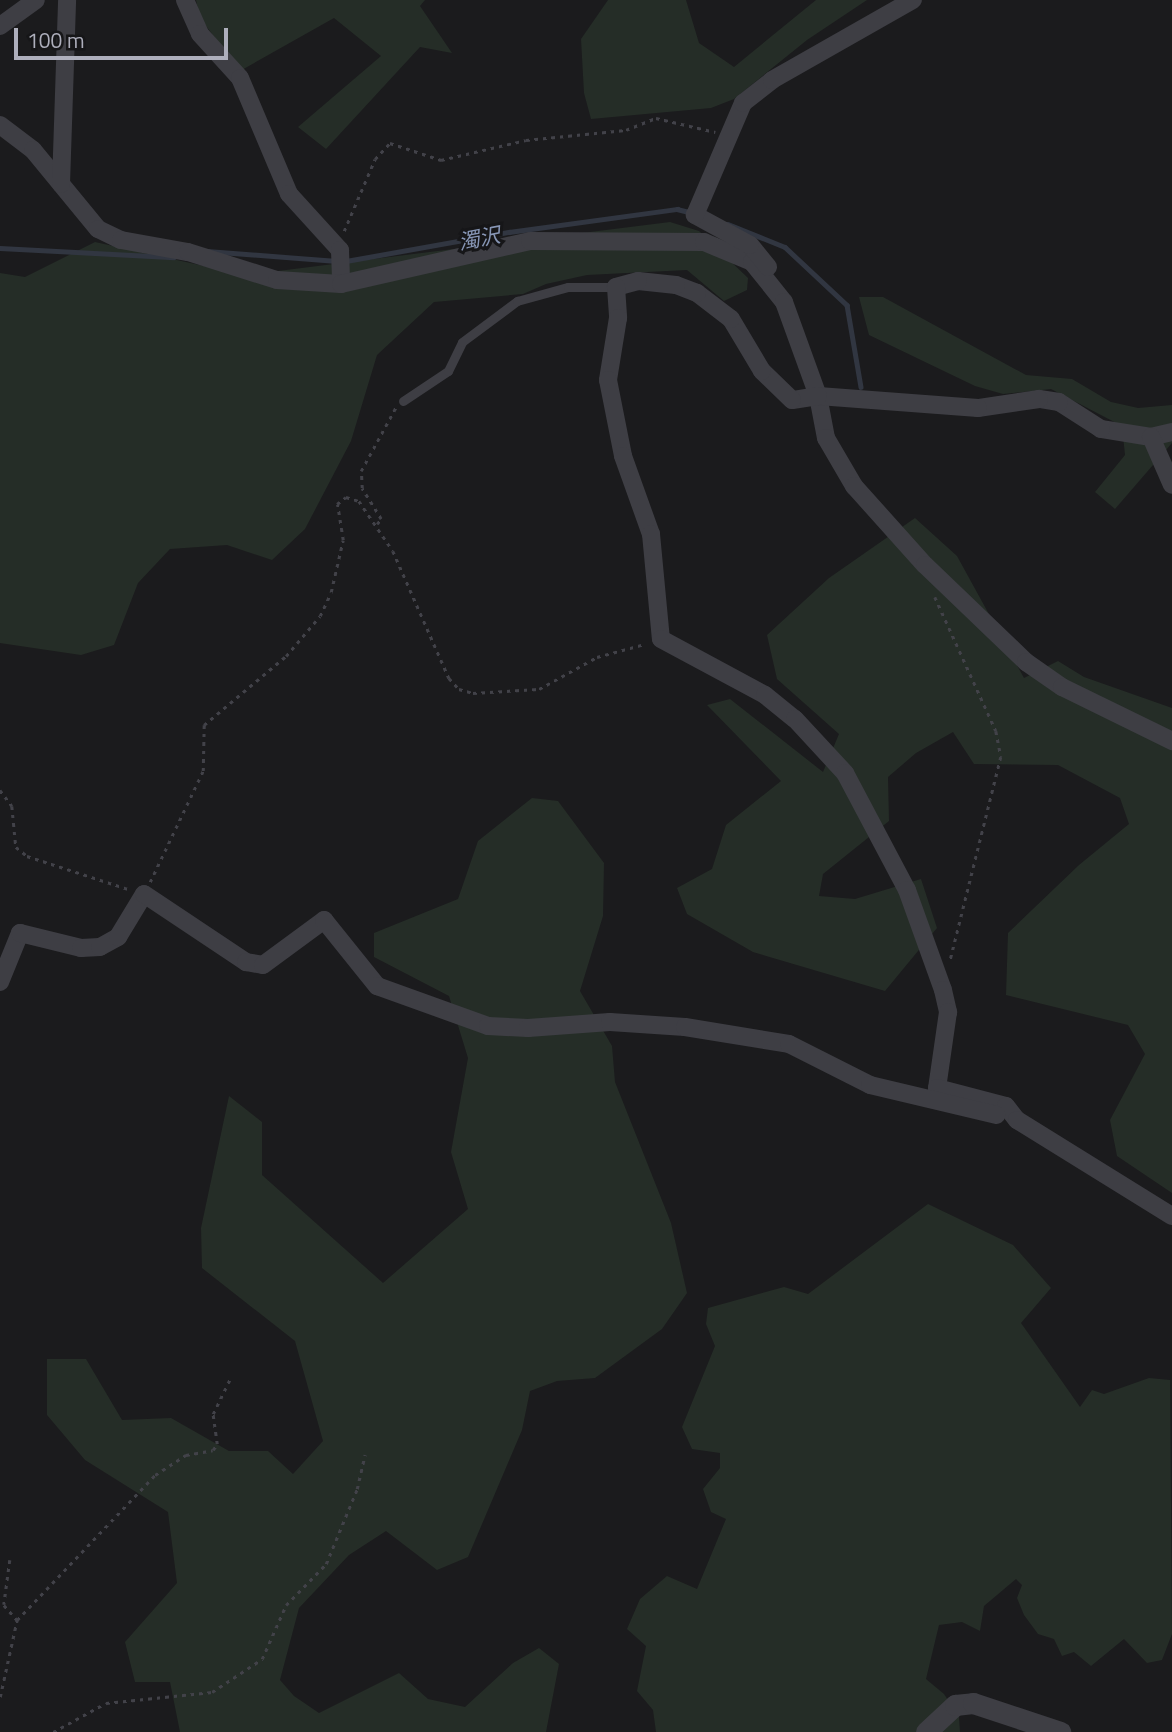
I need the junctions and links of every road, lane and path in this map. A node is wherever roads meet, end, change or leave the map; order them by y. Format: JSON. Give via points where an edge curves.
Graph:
{"nodes":[{"id":1,"x":36,"y":0,"type":"edge"},
{"id":2,"x":68,"y":0,"type":"edge"},
{"id":3,"x":185,"y":0,"type":"edge"},
{"id":4,"x":913,"y":0,"type":"edge"},
{"id":5,"x":0,"y":26,"type":"edge"},
{"id":6,"x":0,"y":110,"type":"edge"},
{"id":7,"x":5,"y":127,"type":"edge"},
{"id":8,"x":729,"y":136,"type":"junction"},
{"id":9,"x":61,"y":184,"type":"junction"},
{"id":10,"x":338,"y":248,"type":"junction"},
{"id":11,"x":341,"y":284,"type":"junction"},
{"id":12,"x":616,"y":287,"type":"junction"},
{"id":13,"x":774,"y":287,"type":"junction"},
{"id":14,"x":818,"y":396,"type":"junction"},
{"id":15,"x":403,"y":401,"type":"joint"},
{"id":16,"x":1172,"y":432,"type":"edge"},
{"id":17,"x":1151,"y":437,"type":"junction"},
{"id":18,"x":1172,"y":485,"type":"edge"},
{"id":19,"x":377,"y":524,"type":"junction"},
{"id":20,"x":933,"y":593,"type":"dead end"},
{"id":21,"x":661,"y":639,"type":"junction"},
{"id":22,"x":1172,"y":741,"type":"edge"},
{"id":23,"x":0,"y":790,"type":"edge"},
{"id":24,"x":144,"y":894,"type":"junction"},
{"id":25,"x":0,"y":982,"type":"edge"},
{"id":26,"x":943,"y":990,"type":"junction"},
{"id":27,"x":1017,"y":1120,"type":"junction"},
{"id":28,"x":1172,"y":1216,"type":"edge"},
{"id":29,"x":231,"y":1377,"type":"dead end"},
{"id":30,"x":365,"y":1455,"type":"dead end"},
{"id":31,"x":10,"y":1560,"type":"dead end"},
{"id":32,"x":17,"y":1620,"type":"junction"},
{"id":33,"x":0,"y":1696,"type":"edge"},
{"id":34,"x":53,"y":1732,"type":"edge"},
{"id":35,"x":926,"y":1732,"type":"edge"},
{"id":36,"x":1060,"y":1732,"type":"edge"}],
"edges":[{"from":1,"to":5,"type":"street"},
{"from":2,"to":9,"type":"street"},
{"from":3,"to":10,"type":"street","via":[[200,34],[240,78],[289,194]]},
{"from":4,"to":8,"type":"street","via":[[772,80],[743,103]]},
{"from":6,"to":7,"type":"street","via":[[11,119]]},
{"from":7,"to":9,"type":"street","via":[[33,150]]},
{"from":8,"to":10,"type":"path","via":[[656,118],[626,130],[526,140],[440,160],[390,143],[375,159]]},
{"from":8,"to":13,"type":"street","via":[[695,215],[729,231],[767,261]]},
{"from":9,"to":11,"type":"street","via":[[98,229],[121,240],[188,251],[277,280]]},
{"from":10,"to":11,"type":"street"},
{"from":11,"to":13,"type":"street","via":[[530,242],[704,242],[752,262]]},
{"from":12,"to":14,"type":"street","via":[[638,281],[676,285],[697,293],[731,319],[778,391],[792,400]]},
{"from":12,"to":15,"type":"lane","via":[[568,287],[517,301],[462,342],[448,370]]},
{"from":12,"to":21,"type":"street","via":[[616,340],[609,352],[608,380],[623,456],[651,534]]},
{"from":13,"to":14,"type":"street","via":[[784,302]]},
{"from":14,"to":17,"type":"street","via":[[978,408],[1039,399],[1059,402],[1101,429]]},
{"from":14,"to":22,"type":"street","via":[[826,438],[854,486],[925,565],[1026,662],[1062,687]]},
{"from":15,"to":19,"type":"path","via":[[390,412],[360,471],[362,488],[381,519]]},
{"from":16,"to":17,"type":"street"},
{"from":17,"to":18,"type":"street"},
{"from":19,"to":21,"type":"path","via":[[449,678],[459,689],[473,693],[539,689],[597,657]]},
{"from":19,"to":24,"type":"path","via":[[359,501],[346,496],[337,505],[343,540],[331,592],[320,616],[279,663],[204,725],[203,771]]},
{"from":20,"to":26,"type":"path","via":[[996,731],[1001,757],[967,884],[948,986]]},
{"from":21,"to":26,"type":"street","via":[[765,695],[795,719],[845,773],[907,890]]},
{"from":23,"to":24,"type":"path","via":[[12,806],[16,847],[27,856]]},
{"from":24,"to":25,"type":"street","via":[[118,937],[100,947],[81,948],[20,933]]},
{"from":24,"to":27,"type":"street","via":[[246,962],[262,965],[324,920],[377,986],[488,1026],[610,1022],[685,1027],[789,1044],[870,1085]]},
{"from":26,"to":27,"type":"street","via":[[948,1012],[937,1088],[1006,1106]]},
{"from":27,"to":28,"type":"street"},
{"from":29,"to":32,"type":"path","via":[[213,1414],[217,1444],[213,1450],[186,1455],[155,1475]]},
{"from":30,"to":34,"type":"path","via":[[357,1489],[326,1564],[286,1605],[262,1659],[212,1692],[106,1703]]},
{"from":31,"to":32,"type":"path","via":[[4,1605]]},
{"from":32,"to":33,"type":"path"},
{"from":35,"to":36,"type":"street","via":[[955,1705],[973,1703]]}]}
